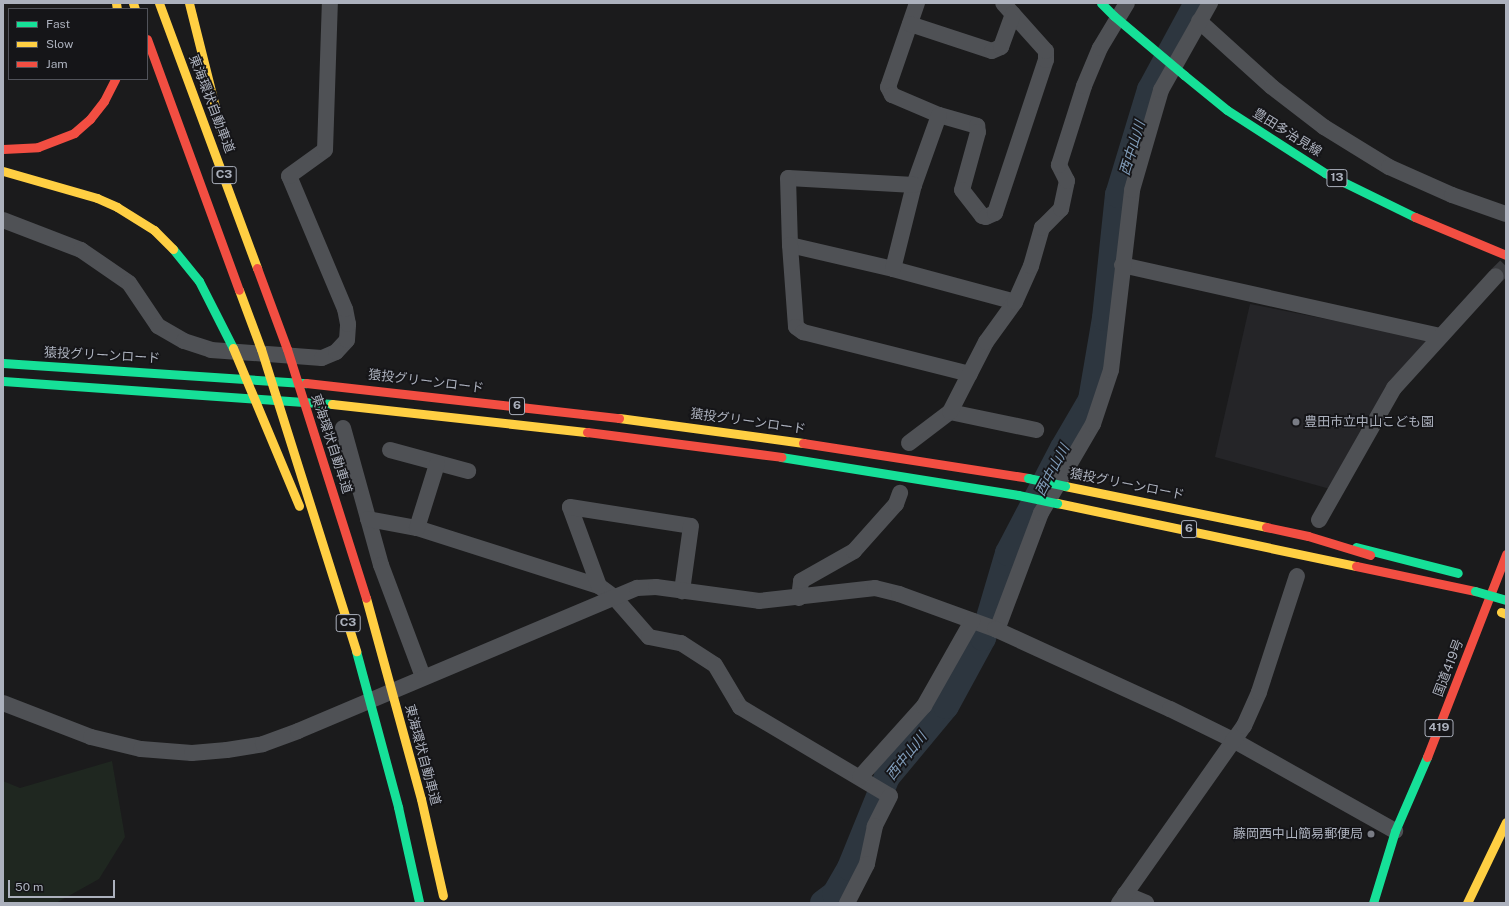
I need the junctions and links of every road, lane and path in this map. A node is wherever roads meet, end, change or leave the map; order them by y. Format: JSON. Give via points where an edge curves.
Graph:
{"nodes":[{"id":1,"x":159,"y":3,"type":"edge"},
{"id":2,"x":189,"y":3,"type":"edge"},
{"id":3,"x":330,"y":3,"type":"edge"},
{"id":4,"x":917,"y":3,"type":"edge"},
{"id":5,"x":1101,"y":3,"type":"edge"},
{"id":6,"x":1127,"y":3,"type":"edge"},
{"id":7,"x":1210,"y":3,"type":"edge"},
{"id":8,"x":1008,"y":9,"type":"edge"},
{"id":9,"x":1199,"y":21,"type":"junction"},
{"id":10,"x":910,"y":24,"type":"junction"},
{"id":11,"x":148,"y":42,"type":"edge"},
{"id":12,"x":114,"y":80,"type":"edge"},
{"id":13,"x":939,"y":114,"type":"junction"},
{"id":14,"x":222,"y":137,"type":"dead end"},
{"id":15,"x":3,"y":149,"type":"edge"},
{"id":16,"x":230,"y":167,"type":"dead end"},
{"id":17,"x":3,"y":171,"type":"edge"},
{"id":18,"x":914,"y":186,"type":"junction"},
{"id":19,"x":1506,"y":214,"type":"edge"},
{"id":20,"x":3,"y":220,"type":"edge"},
{"id":21,"x":790,"y":245,"type":"junction"},
{"id":22,"x":1506,"y":255,"type":"edge"},
{"id":23,"x":1122,"y":265,"type":"junction"},
{"id":24,"x":893,"y":269,"type":"junction"},
{"id":25,"x":1496,"y":276,"type":"tunnel mouth"},
{"id":26,"x":1015,"y":302,"type":"junction"},
{"id":27,"x":1439,"y":336,"type":"junction"},
{"id":28,"x":287,"y":349,"type":"junction"},
{"id":29,"x":3,"y":363,"type":"edge"},
{"id":30,"x":970,"y":374,"type":"junction"},
{"id":31,"x":3,"y":381,"type":"edge"},
{"id":32,"x":950,"y":412,"type":"junction"},
{"id":33,"x":343,"y":428,"type":"dead end"},
{"id":34,"x":1036,"y":430,"type":"dead end"},
{"id":35,"x":909,"y":443,"type":"dead end"},
{"id":36,"x":390,"y":450,"type":"dead end"},
{"id":37,"x":437,"y":464,"type":"junction"},
{"id":38,"x":468,"y":471,"type":"dead end"},
{"id":39,"x":900,"y":493,"type":"dead end"},
{"id":40,"x":368,"y":519,"type":"junction"},
{"id":41,"x":1319,"y":520,"type":"dead end"},
{"id":42,"x":417,"y":528,"type":"junction"},
{"id":43,"x":1308,"y":536,"type":"junction"},
{"id":44,"x":1506,"y":554,"type":"edge"},
{"id":45,"x":1320,"y":557,"type":"junction"},
{"id":46,"x":1465,"y":575,"type":"dead end"},
{"id":47,"x":1297,"y":576,"type":"dead end"},
{"id":48,"x":1486,"y":582,"type":"dead end"},
{"id":49,"x":599,"y":586,"type":"junction"},
{"id":50,"x":1506,"y":588,"type":"edge"},
{"id":51,"x":682,"y":591,"type":"junction"},
{"id":52,"x":1475,"y":591,"type":"junction"},
{"id":53,"x":614,"y":597,"type":"junction"},
{"id":54,"x":799,"y":598,"type":"junction"},
{"id":55,"x":1466,"y":599,"type":"dead end"},
{"id":56,"x":1506,"y":600,"type":"edge"},
{"id":57,"x":1479,"y":604,"type":"dead end"},
{"id":58,"x":1504,"y":613,"type":"edge"},
{"id":59,"x":974,"y":622,"type":"junction"},
{"id":60,"x":996,"y":630,"type":"junction"},
{"id":61,"x":423,"y":676,"type":"junction"},
{"id":62,"x":3,"y":703,"type":"edge"},
{"id":63,"x":374,"y":716,"type":"junction"},
{"id":64,"x":1234,"y":740,"type":"junction"},
{"id":65,"x":861,"y":778,"type":"junction"},
{"id":66,"x":1506,"y":822,"type":"edge"},
{"id":67,"x":1395,"y":831,"type":"junction"},
{"id":68,"x":1122,"y":898,"type":"edge"},
{"id":69,"x":444,"y":899,"type":"edge"},
{"id":70,"x":419,"y":902,"type":"edge"},
{"id":71,"x":847,"y":903,"type":"edge"},
{"id":72,"x":1146,"y":903,"type":"edge"},
{"id":73,"x":1373,"y":903,"type":"edge"},
{"id":74,"x":1467,"y":903,"type":"edge"}],
"edges":[{"from":1,"to":28,"type":"main road","name":"東海環状自動車道","number":"C3"},
{"from":2,"to":14,"type":"main road"},
{"from":3,"to":20,"type":"street","via":[[325,150],[289,176],[345,308],[347,340],[336,352],[322,358],[211,350],[184,341],[158,326],[129,283],[80,250]]},
{"from":4,"to":10,"type":"street"},
{"from":5,"to":22,"type":"main road","name":"豊田多治見線","number":"13","bridge":true,"via":[[1227,110],[1325,172],[1445,231]]},
{"from":6,"to":26,"type":"street","via":[[1100,48],[1084,86],[1059,165],[1067,182],[1061,209],[1042,228],[1031,266]]},
{"from":7,"to":9,"type":"street"},
{"from":8,"to":10,"type":"street","via":[[1001,47],[992,51]]},
{"from":8,"to":13,"type":"street","via":[[1046,51],[1046,60],[995,213],[982,216],[962,190],[978,132],[977,126]]},
{"from":9,"to":19,"type":"street","via":[[1272,87],[1331,131],[1389,168],[1452,195]]},
{"from":9,"to":23,"type":"street","via":[[1161,90],[1132,190]]},
{"from":10,"to":13,"type":"street","via":[[888,87],[892,95]]},
{"from":11,"to":63,"type":"main road","number":"C3","bridge":true,"via":[[261,349],[308,492]]},
{"from":12,"to":15,"type":"main road","via":[[104,101],[90,119],[74,133],[38,148]]},
{"from":13,"to":18,"type":"street"},
{"from":16,"to":28,"type":"main road","via":[[271,288]]},
{"from":17,"to":63,"type":"main road","bridge":true,"via":[[97,198],[136,218],[154,230],[176,251],[199,281],[233,348],[304,519]]},
{"from":18,"to":21,"type":"street","via":[[782,178]]},
{"from":18,"to":24,"type":"street"},
{"from":21,"to":24,"type":"street"},
{"from":21,"to":30,"type":"street","via":[[796,327],[803,332]]},
{"from":23,"to":27,"type":"street"},
{"from":23,"to":60,"type":"street","via":[[1111,370],[1093,424],[1041,513]]},
{"from":24,"to":26,"type":"street"},
{"from":25,"to":27,"type":"street"},
{"from":26,"to":30,"type":"street","via":[[986,342]]},
{"from":27,"to":41,"type":"street","via":[[1394,388]]},
{"from":28,"to":69,"type":"main road","name":"東海環状自動車道","number":"C3","bridge":true,"via":[[372,618],[421,799]]},
{"from":29,"to":43,"type":"main road","name":"猿投グリーンロード","number":"6","bridge":true,"via":[[339,385],[707,429],[1028,478]]},
{"from":30,"to":32,"type":"street"},
{"from":31,"to":45,"type":"main road","name":"猿投グリーンロード","number":"6","bridge":true,"via":[[346,404],[814,461],[1018,495]]},
{"from":32,"to":34,"type":"street"},
{"from":32,"to":35,"type":"street"},
{"from":33,"to":40,"type":"street"},
{"from":36,"to":37,"type":"street"},
{"from":37,"to":38,"type":"street"},
{"from":37,"to":42,"type":"street"},
{"from":39,"to":54,"type":"street","via":[[896,504],[854,552],[801,581]]},
{"from":40,"to":42,"type":"street"},
{"from":40,"to":61,"type":"street","via":[[381,566]]},
{"from":42,"to":49,"type":"street"},
{"from":43,"to":46,"type":"main road"},
{"from":43,"to":52,"type":"main road","name":"猿投グリーンロード","number":"6"},
{"from":44,"to":67,"type":"main road","name":"国道419号","number":"419","via":[[1447,710]]},
{"from":45,"to":52,"type":"main road","name":"猿投グリーンロード","number":"6"},
{"from":45,"to":55,"type":"main road"},
{"from":47,"to":64,"type":"street","via":[[1259,692],[1244,726]]},
{"from":48,"to":50,"type":"main road"},
{"from":49,"to":51,"type":"street","via":[[570,508],[691,526]]},
{"from":49,"to":53,"type":"street"},
{"from":51,"to":53,"type":"street","via":[[656,587],[637,588]]},
{"from":51,"to":54,"type":"street","via":[[760,601]]},
{"from":52,"to":56,"type":"main road","name":"猿投グリーンロード","number":"6","bridge":true},
{"from":53,"to":61,"type":"street"},
{"from":53,"to":65,"type":"street","via":[[649,637],[681,643],[716,665],[740,707]]},
{"from":54,"to":59,"type":"street","via":[[875,588],[899,594]]},
{"from":57,"to":58,"type":"main road"},
{"from":59,"to":60,"type":"street"},
{"from":59,"to":65,"type":"street","via":[[924,706]]},
{"from":60,"to":64,"type":"street"},
{"from":61,"to":62,"type":"street","via":[[263,744],[192,754],[141,749],[91,737]]},
{"from":63,"to":70,"type":"main road","number":"C3","bridge":true},
{"from":64,"to":67,"type":"street"},
{"from":64,"to":68,"type":"street"},
{"from":65,"to":71,"type":"street","via":[[890,796],[875,826],[867,864]]},
{"from":66,"to":74,"type":"main road"},
{"from":67,"to":73,"type":"main road","name":"国道419号","number":"419"},
{"from":68,"to":72,"type":"street"}]}
